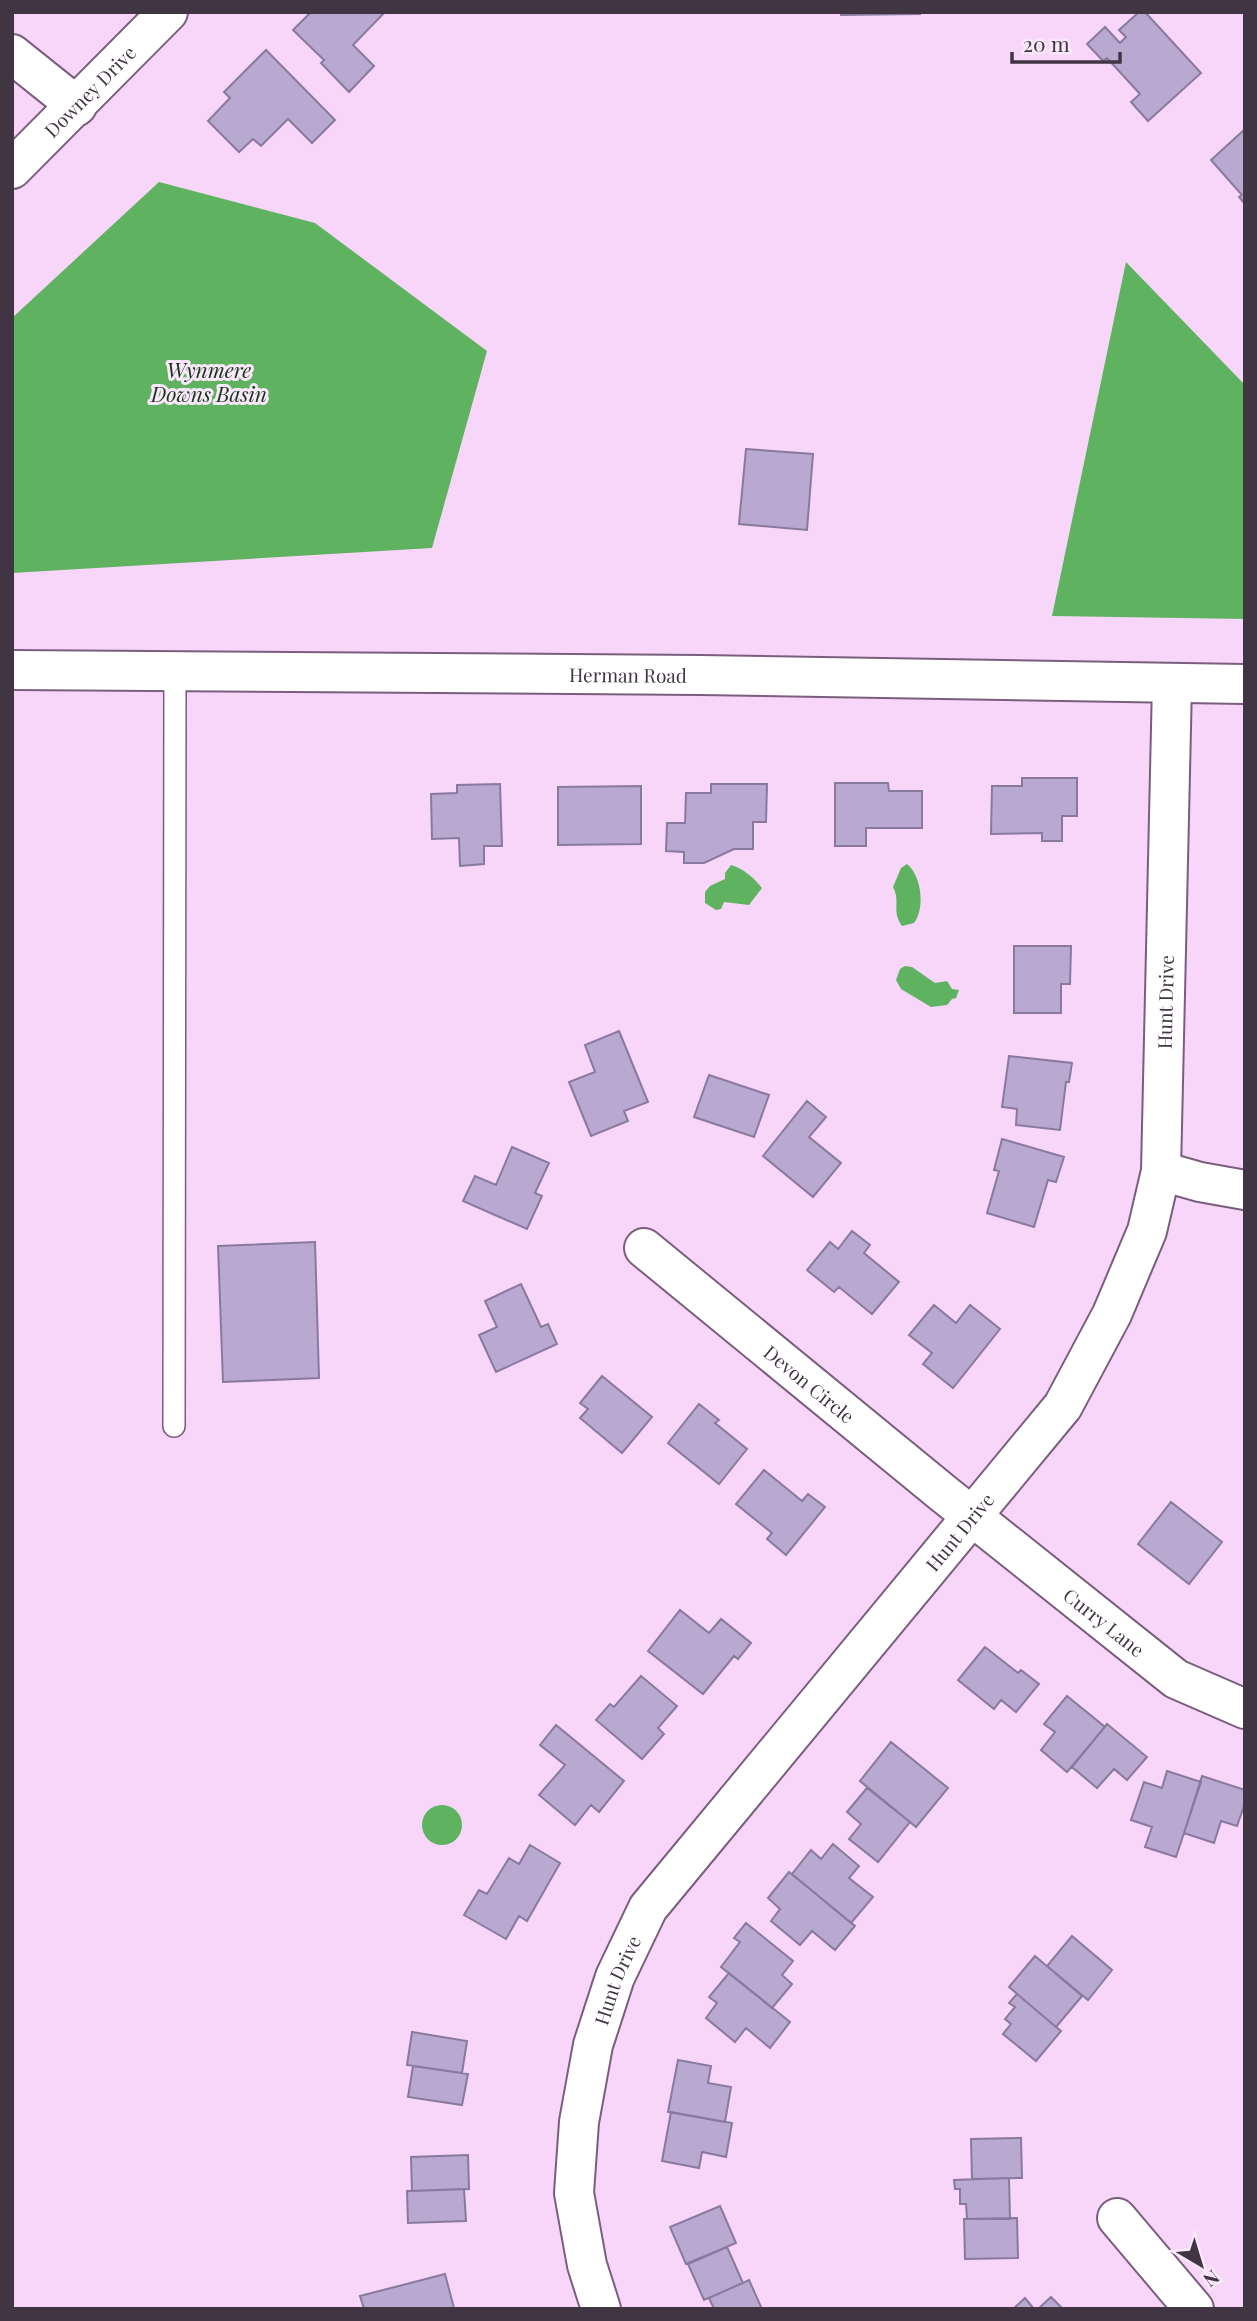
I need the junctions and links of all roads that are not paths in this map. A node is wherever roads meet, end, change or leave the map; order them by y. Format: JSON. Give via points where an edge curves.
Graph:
{"nodes":[{"id":1,"x":169,"y":12,"type":"edge"},
{"id":2,"x":12,"y":54,"type":"edge"},
{"id":3,"x":77,"y":106,"type":"junction"},
{"id":4,"x":12,"y":169,"type":"edge"},
{"id":5,"x":12,"y":670,"type":"edge"},
{"id":6,"x":175,"y":670,"type":"junction"},
{"id":7,"x":1171,"y":684,"type":"junction"},
{"id":8,"x":1245,"y":684,"type":"edge"},
{"id":9,"x":1161,"y":1171,"type":"junction"},
{"id":10,"x":1245,"y":1190,"type":"edge"},
{"id":11,"x":644,"y":1248,"type":"dead end"},
{"id":12,"x":174,"y":1426,"type":"dead end"},
{"id":13,"x":974,"y":1517,"type":"junction"},
{"id":14,"x":1245,"y":1709,"type":"edge"},
{"id":15,"x":1117,"y":2218,"type":"dead end"},
{"id":16,"x":601,"y":2309,"type":"edge"},
{"id":17,"x":1195,"y":2309,"type":"edge"}],
"edges":[{"from":1,"to":3,"type":"street","name":"Downey Drive"},
{"from":2,"to":3,"type":"street"},
{"from":3,"to":4,"type":"street","name":"Downey Drive"},
{"from":5,"to":6,"type":"street","name":"Herman Road"},
{"from":6,"to":7,"type":"street","name":"Herman Road"},
{"from":6,"to":12,"type":"lane"},
{"from":7,"to":8,"type":"street","name":"Herman Road"},
{"from":7,"to":9,"type":"street","name":"Hunt Drive"},
{"from":9,"to":10,"type":"street"},
{"from":9,"to":13,"type":"street","name":"Hunt Drive","via":[[1147,1231],[1112,1314],[1063,1406]]},
{"from":11,"to":13,"type":"street","name":"Devon Circle"},
{"from":13,"to":14,"type":"street","name":"Curry Lane","via":[[1177,1679]]},
{"from":13,"to":16,"type":"street","name":"Hunt Drive","via":[[649,1908],[615,1977],[591,2058],[579,2122],[574,2193],[587,2265]]},
{"from":15,"to":17,"type":"street"}]}
